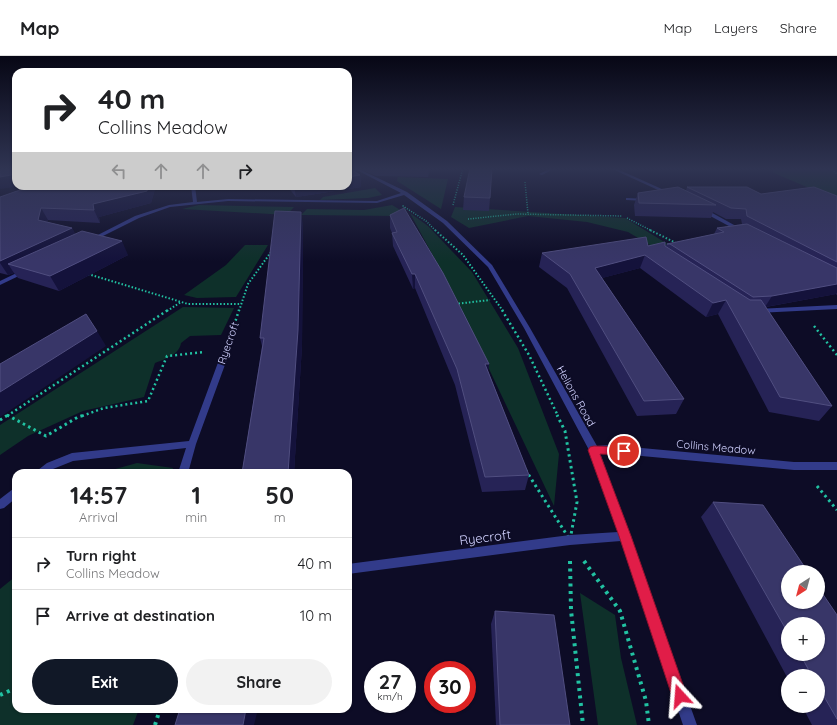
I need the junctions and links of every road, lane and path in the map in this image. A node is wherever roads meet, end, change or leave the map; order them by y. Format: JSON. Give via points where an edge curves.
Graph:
{"nodes":[{"id":1,"x":386,"y":199,"type":"edge"},
{"id":2,"x":414,"y":199,"type":"edge"},
{"id":3,"x":455,"y":199,"type":"edge"},
{"id":4,"x":527,"y":199,"type":"edge"},
{"id":5,"x":195,"y":202,"type":"joint"},
{"id":6,"x":695,"y":207,"type":"edge"},
{"id":7,"x":528,"y":214,"type":"junction"},
{"id":8,"x":445,"y":222,"type":"junction"},
{"id":9,"x":745,"y":232,"type":"edge"},
{"id":10,"x":89,"y":241,"type":"edge"},
{"id":11,"x":679,"y":245,"type":"edge"},
{"id":12,"x":274,"y":247,"type":"edge"},
{"id":13,"x":33,"y":267,"type":"edge"},
{"id":14,"x":86,"y":273,"type":"edge"},
{"id":15,"x":0,"y":283,"type":"edge"},
{"id":16,"x":496,"y":300,"type":"junction"},
{"id":17,"x":181,"y":302,"type":"junction"},
{"id":18,"x":241,"y":304,"type":"junction"},
{"id":19,"x":452,"y":304,"type":"junction"},
{"id":20,"x":837,"y":307,"type":"edge"},
{"id":21,"x":800,"y":309,"type":"junction"},
{"id":22,"x":752,"y":312,"type":"edge"},
{"id":23,"x":226,"y":351,"type":"junction"},
{"id":24,"x":837,"y":355,"type":"edge"},
{"id":25,"x":7,"y":415,"type":"junction"},
{"id":26,"x":0,"y":420,"type":"edge"},
{"id":27,"x":192,"y":444,"type":"junction"},
{"id":28,"x":594,"y":450,"type":"junction"},
{"id":29,"x":837,"y":466,"type":"edge"},
{"id":30,"x":46,"y":469,"type":"edge"},
{"id":31,"x":184,"y":469,"type":"edge"},
{"id":32,"x":12,"y":495,"type":"edge"},
{"id":33,"x":0,"y":505,"type":"edge"},
{"id":34,"x":625,"y":536,"type":"junction"},
{"id":35,"x":571,"y":545,"type":"junction"},
{"id":36,"x":570,"y":556,"type":"dead end"},
{"id":37,"x":584,"y":560,"type":"dead end"},
{"id":38,"x":352,"y":570,"type":"edge"},
{"id":39,"x":12,"y":690,"type":"edge"},
{"id":40,"x":0,"y":695,"type":"edge"},
{"id":41,"x":159,"y":713,"type":"edge"},
{"id":42,"x":155,"y":725,"type":"edge"},
{"id":43,"x":583,"y":725,"type":"edge"},
{"id":44,"x":649,"y":725,"type":"edge"},
{"id":45,"x":690,"y":725,"type":"edge"}],
"edges":[{"from":1,"to":5,"type":"street","via":[[377,202]]},
{"from":2,"to":8,"type":"street","name":"Helions Road"},
{"from":3,"to":8,"type":"path"},
{"from":4,"to":7,"type":"path"},
{"from":5,"to":10,"type":"street","via":[[169,206],[138,217]]},
{"from":6,"to":9,"type":"street"},
{"from":7,"to":8,"type":"path"},
{"from":7,"to":11,"type":"path","via":[[624,216]]},
{"from":8,"to":28,"type":"street","name":"Helions Road","via":[[490,266]]},
{"from":12,"to":18,"type":"path","name":"Ryecroft","via":[[248,284]]},
{"from":13,"to":15,"type":"street"},
{"from":14,"to":17,"type":"path"},
{"from":16,"to":19,"type":"path"},
{"from":16,"to":19,"type":"path","via":[[463,255],[426,221],[403,206],[406,213],[404,217]]},
{"from":16,"to":35,"type":"path","via":[[529,355],[564,431],[577,502]]},
{"from":17,"to":18,"type":"path"},
{"from":17,"to":25,"type":"path"},
{"from":18,"to":23,"type":"path","name":"Ryecroft"},
{"from":19,"to":35,"type":"path","via":[[472,342],[518,458]]},
{"from":20,"to":21,"type":"street"},
{"from":21,"to":22,"type":"street"},
{"from":21,"to":24,"type":"path"},
{"from":23,"to":25,"type":"path","via":[[167,356],[148,401],[104,408],[78,416],[46,436]]},
{"from":23,"to":27,"type":"street","name":"Ryecroft"},
{"from":25,"to":26,"type":"path"},
{"from":27,"to":30,"type":"street","via":[[72,457]]},
{"from":27,"to":31,"type":"street","name":"Ryecroft"},
{"from":28,"to":29,"type":"street","name":"Collins Meadow","via":[[794,466]]},
{"from":28,"to":34,"type":"street","name":"Helions Road"},
{"from":32,"to":33,"type":"street"},
{"from":34,"to":35,"type":"street","name":"Ryecroft"},
{"from":34,"to":45,"type":"street","name":"Helions Road"},
{"from":35,"to":38,"type":"street","name":"Ryecroft"},
{"from":36,"to":43,"type":"path","via":[[571,610]]},
{"from":37,"to":44,"type":"path","via":[[620,611],[646,701]]},
{"from":39,"to":40,"type":"path"},
{"from":41,"to":42,"type":"path"}]}
